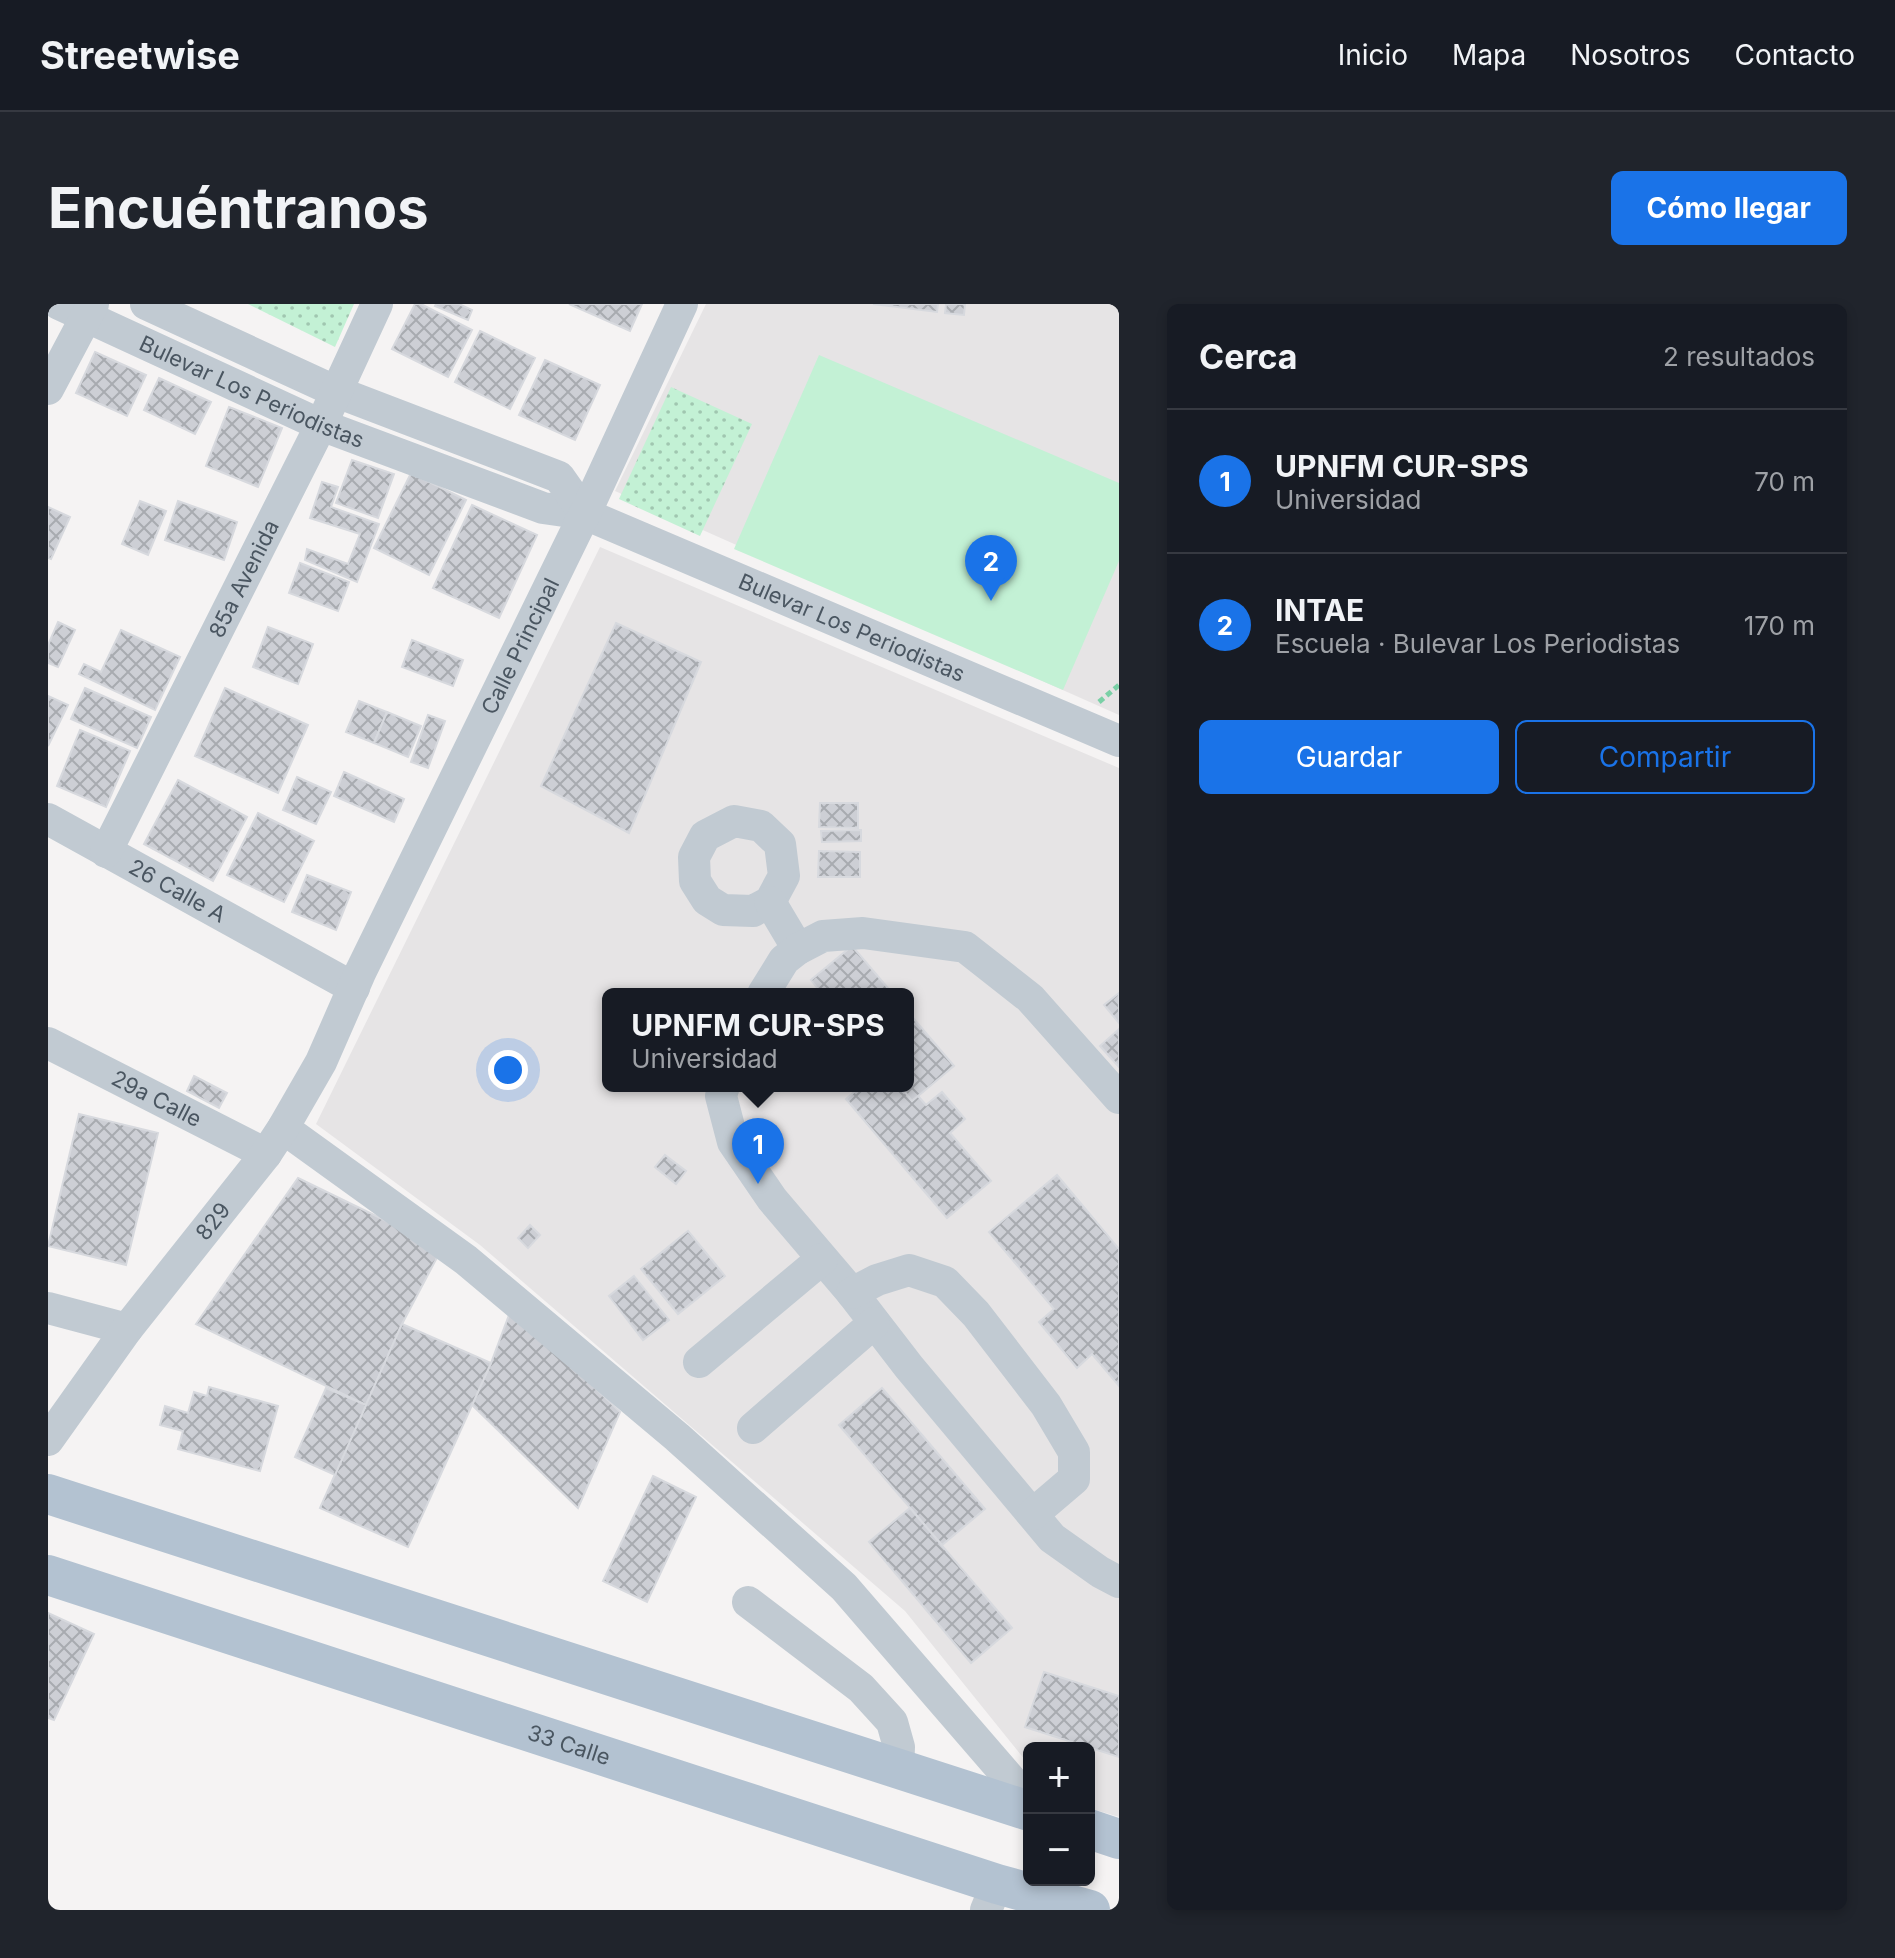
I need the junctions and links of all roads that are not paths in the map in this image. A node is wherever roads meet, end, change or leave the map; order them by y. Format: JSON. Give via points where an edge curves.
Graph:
{"nodes":[{"id":1,"x":146,"y":304,"type":"edge"},
{"id":2,"x":377,"y":304,"type":"edge"},
{"id":3,"x":682,"y":304,"type":"edge"},
{"id":4,"x":79,"y":308,"type":"edge"},
{"id":5,"x":48,"y":389,"type":"edge"},
{"id":6,"x":337,"y":392,"type":"junction"},
{"id":7,"x":321,"y":425,"type":"junction"},
{"id":8,"x":585,"y":514,"type":"junction"},
{"id":9,"x":1119,"y":741,"type":"edge"},
{"id":10,"x":48,"y":819,"type":"edge"},
{"id":11,"x":106,"y":852,"type":"junction"},
{"id":12,"x":770,"y":902,"type":"dead end"},
{"id":13,"x":798,"y":949,"type":"junction"},
{"id":14,"x":354,"y":988,"type":"junction"},
{"id":15,"x":767,"y":988,"type":"edge"},
{"id":16,"x":48,"y":1043,"type":"edge"},
{"id":17,"x":722,"y":1092,"type":"edge"},
{"id":18,"x":1119,"y":1098,"type":"edge"},
{"id":19,"x":275,"y":1141,"type":"junction"},
{"id":20,"x":822,"y":1259,"type":"junction"},
{"id":21,"x":852,"y":1293,"type":"junction"},
{"id":22,"x":48,"y":1308,"type":"edge"},
{"id":23,"x":874,"y":1323,"type":"junction"},
{"id":24,"x":127,"y":1329,"type":"junction"},
{"id":25,"x":699,"y":1362,"type":"dead end"},
{"id":26,"x":753,"y":1428,"type":"dead end"},
{"id":27,"x":48,"y":1440,"type":"edge"},
{"id":28,"x":48,"y":1494,"type":"edge"},
{"id":29,"x":1033,"y":1514,"type":"junction"},
{"id":30,"x":48,"y":1575,"type":"edge"},
{"id":31,"x":1119,"y":1582,"type":"edge"},
{"id":32,"x":748,"y":1602,"type":"dead end"},
{"id":33,"x":898,"y":1769,"type":"junction"},
{"id":34,"x":1023,"y":1794,"type":"edge"},
{"id":35,"x":1023,"y":1809,"type":"edge"},
{"id":36,"x":1095,"y":1831,"type":"edge"},
{"id":37,"x":1119,"y":1839,"type":"edge"},
{"id":38,"x":991,"y":1897,"type":"edge"},
{"id":39,"x":1090,"y":1910,"type":"edge"}],
"edges":[{"from":1,"to":6,"type":"street","name":"Bulevar Los Periodistas"},
{"from":2,"to":6,"type":"street","name":"85a Avenida"},
{"from":3,"to":8,"type":"street","name":"Calle Principal"},
{"from":4,"to":5,"type":"street"},
{"from":4,"to":7,"type":"street","name":"Bulevar Los Periodistas"},
{"from":6,"to":7,"type":"street","name":"85a Avenida"},
{"from":6,"to":8,"type":"street","name":"Bulevar Los Periodistas","via":[[559,477]]},
{"from":7,"to":8,"type":"street","name":"Bulevar Los Periodistas","via":[[543,508]]},
{"from":7,"to":11,"type":"street","name":"85a Avenida"},
{"from":8,"to":9,"type":"street","name":"Bulevar Los Periodistas"},
{"from":8,"to":14,"type":"street","name":"Calle Principal"},
{"from":10,"to":11,"type":"street","name":"26 Calle A"},
{"from":11,"to":14,"type":"street","name":"26 Calle A"},
{"from":12,"to":13,"type":"street"},
{"from":13,"to":15,"type":"street","via":[[784,960]]},
{"from":13,"to":18,"type":"street","via":[[823,936],[863,933],[965,947],[1030,998]]},
{"from":14,"to":19,"type":"street","name":"829","via":[[321,1062]]},
{"from":16,"to":19,"type":"street","name":"29a Calle"},
{"from":17,"to":20,"type":"street","via":[[733,1142]]},
{"from":19,"to":24,"type":"street","name":"829"},
{"from":19,"to":34,"type":"street","name":"29a Calle","via":[[466,1260],[677,1437],[844,1587]]},
{"from":20,"to":21,"type":"street"},
{"from":20,"to":25,"type":"street"},
{"from":21,"to":23,"type":"street"},
{"from":21,"to":29,"type":"street","via":[[909,1270],[945,1282],[976,1314],[1046,1405],[1074,1452],[1074,1479]]},
{"from":22,"to":24,"type":"street"},
{"from":23,"to":26,"type":"street"},
{"from":23,"to":29,"type":"street"},
{"from":24,"to":27,"type":"street","name":"829"},
{"from":28,"to":33,"type":"main road"},
{"from":29,"to":31,"type":"street","via":[[1052,1538]]},
{"from":30,"to":38,"type":"main road","name":"33 Calle"},
{"from":32,"to":33,"type":"street","via":[[861,1688],[892,1722]]},
{"from":33,"to":35,"type":"main road"},
{"from":36,"to":37,"type":"main road"},
{"from":38,"to":39,"type":"main road","name":"33 Calle"}]}
